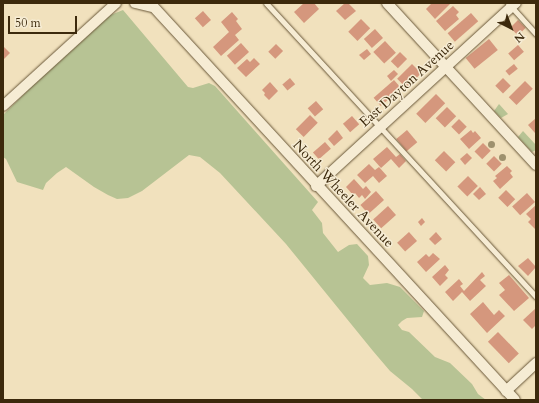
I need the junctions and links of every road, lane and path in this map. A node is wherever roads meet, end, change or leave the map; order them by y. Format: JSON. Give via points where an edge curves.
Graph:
{"nodes":[{"id":1,"x":116,"y":3,"type":"edge"},
{"id":2,"x":135,"y":3,"type":"edge"},
{"id":3,"x":266,"y":3,"type":"edge"},
{"id":4,"x":387,"y":3,"type":"edge"},
{"id":5,"x":512,"y":4,"type":"edge"},
{"id":6,"x":151,"y":5,"type":"edge"},
{"id":7,"x":536,"y":34,"type":"edge"},
{"id":8,"x":446,"y":67,"type":"junction"},
{"id":9,"x":3,"y":106,"type":"edge"},
{"id":10,"x":380,"y":127,"type":"junction"},
{"id":11,"x":536,"y":166,"type":"edge"},
{"id":12,"x":316,"y":186,"type":"junction"},
{"id":13,"x":536,"y":297,"type":"edge"},
{"id":14,"x":536,"y":362,"type":"edge"},
{"id":15,"x":506,"y":391,"type":"junction"},
{"id":16,"x":515,"y":400,"type":"edge"}],
"edges":[{"from":1,"to":9,"type":"street"},
{"from":2,"to":6,"type":"street","name":"North Wheeler Avenue"},
{"from":3,"to":10,"type":"lane"},
{"from":4,"to":8,"type":"street"},
{"from":5,"to":7,"type":"lane"},
{"from":5,"to":8,"type":"street","name":"East Dayton Avenue"},
{"from":6,"to":12,"type":"street","name":"North Wheeler Avenue"},
{"from":8,"to":10,"type":"street","name":"East Dayton Avenue"},
{"from":8,"to":11,"type":"street"},
{"from":10,"to":12,"type":"street","name":"East Dayton Avenue"},
{"from":10,"to":13,"type":"lane"},
{"from":12,"to":15,"type":"street","name":"North Wheeler Avenue"},
{"from":14,"to":15,"type":"street"},
{"from":15,"to":16,"type":"street","name":"North Wheeler Avenue"}]}
